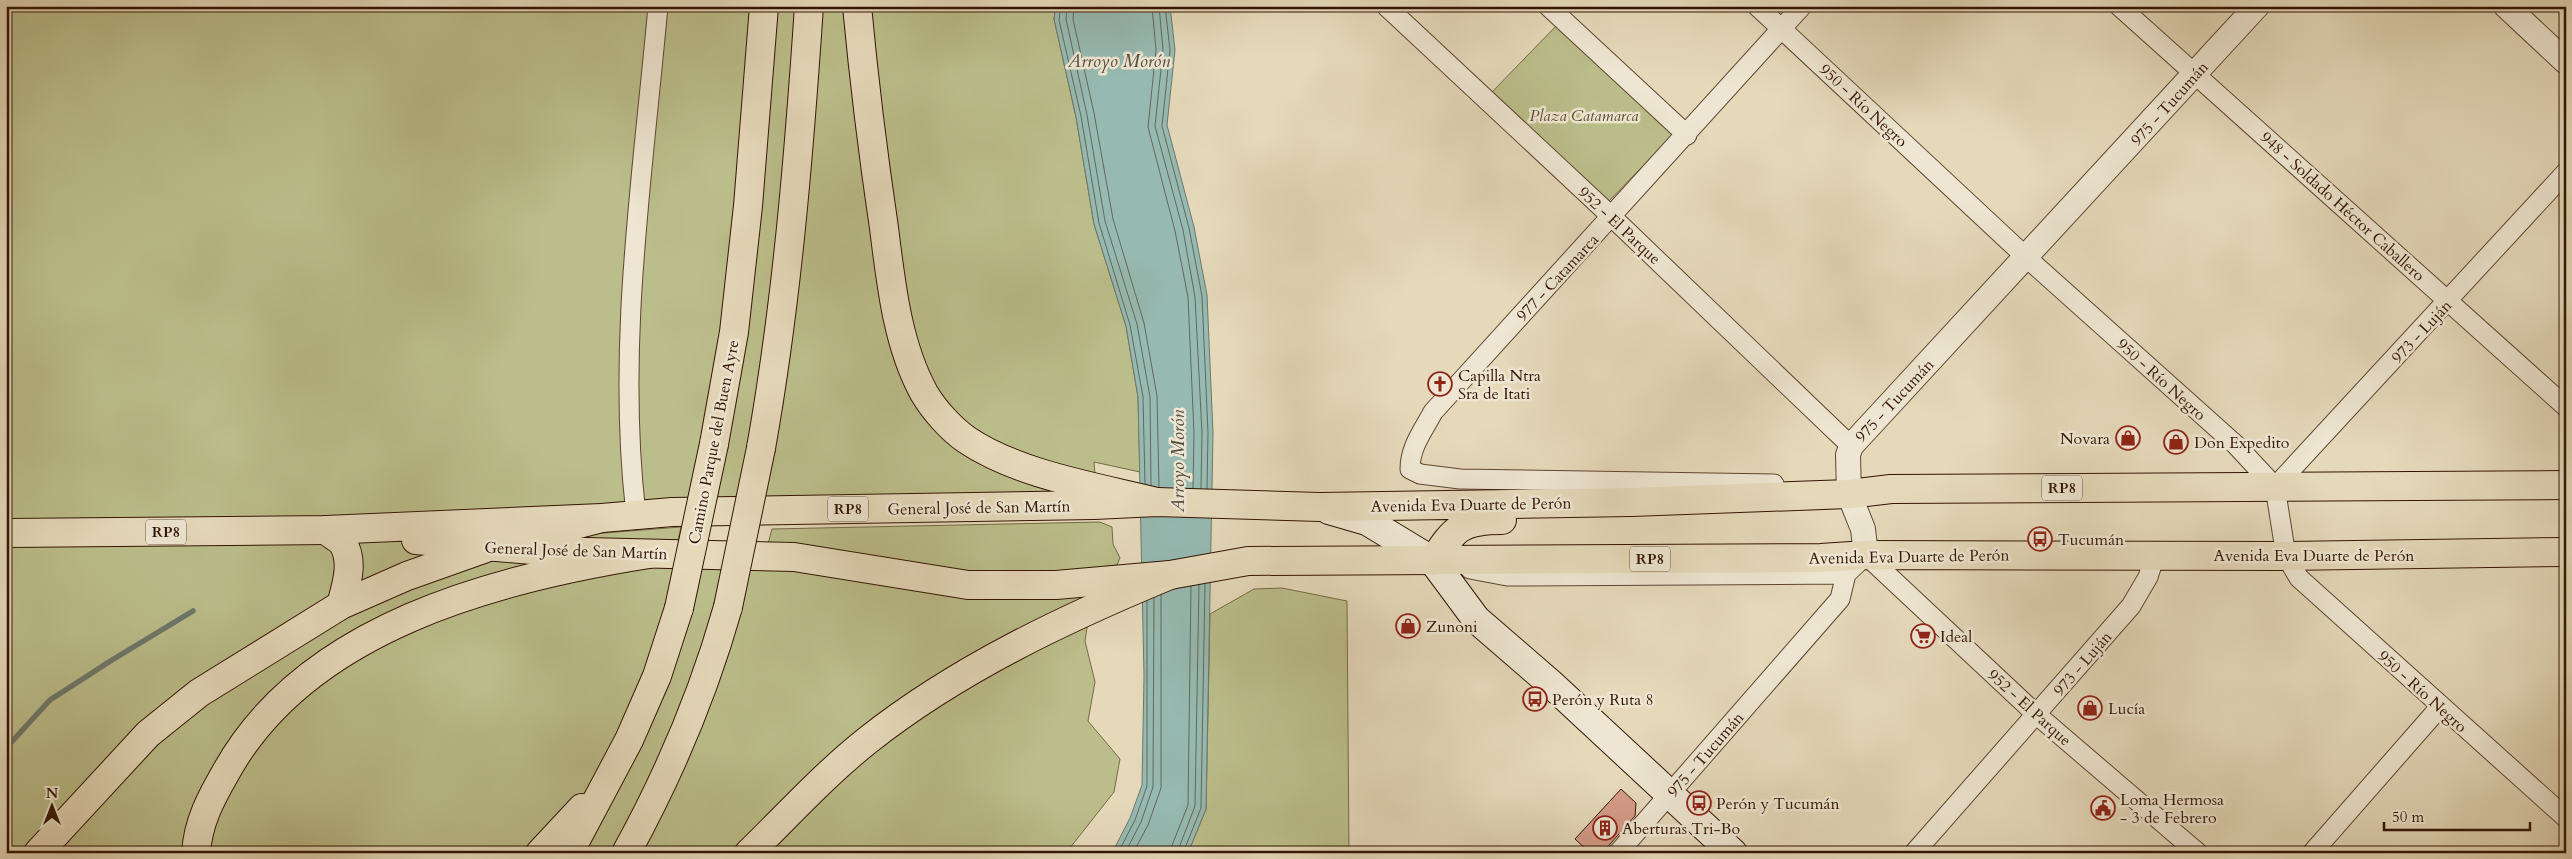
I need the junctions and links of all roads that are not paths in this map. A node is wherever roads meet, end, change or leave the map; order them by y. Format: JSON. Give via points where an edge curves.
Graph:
{"nodes":[{"id":1,"x":658,"y":6,"type":"edge"},
{"id":2,"x":764,"y":6,"type":"edge"},
{"id":3,"x":809,"y":6,"type":"edge"},
{"id":4,"x":857,"y":6,"type":"edge"},
{"id":5,"x":1386,"y":6,"type":"edge"},
{"id":6,"x":1548,"y":6,"type":"edge"},
{"id":7,"x":1757,"y":6,"type":"edge"},
{"id":8,"x":1802,"y":6,"type":"edge"},
{"id":9,"x":2119,"y":6,"type":"edge"},
{"id":10,"x":2257,"y":6,"type":"edge"},
{"id":11,"x":2506,"y":6,"type":"edge"},
{"id":12,"x":1782,"y":29,"type":"junction"},
{"id":13,"x":2566,"y":62,"type":"edge"},
{"id":14,"x":2196,"y":74,"type":"junction"},
{"id":15,"x":1686,"y":135,"type":"junction"},
{"id":16,"x":2566,"y":172,"type":"edge"},
{"id":17,"x":1612,"y":217,"type":"junction"},
{"id":18,"x":2027,"y":258,"type":"junction"},
{"id":19,"x":2449,"y":301,"type":"junction"},
{"id":20,"x":2566,"y":407,"type":"edge"},
{"id":21,"x":1851,"y":446,"type":"junction"},
{"id":22,"x":1410,"y":468,"type":"joint"},
{"id":23,"x":2566,"y":485,"type":"edge"},
{"id":24,"x":2275,"y":487,"type":"junction"},
{"id":25,"x":1849,"y":494,"type":"junction"},
{"id":26,"x":1095,"y":496,"type":"junction"},
{"id":27,"x":1632,"y":502,"type":"junction"},
{"id":28,"x":1320,"y":507,"type":"junction"},
{"id":29,"x":636,"y":514,"type":"junction"},
{"id":30,"x":602,"y":518,"type":"junction"},
{"id":31,"x":326,"y":530,"type":"junction"},
{"id":32,"x":6,"y":533,"type":"edge"},
{"id":33,"x":486,"y":548,"type":"junction"},
{"id":34,"x":1439,"y":552,"type":"junction"},
{"id":35,"x":2566,"y":552,"type":"edge"},
{"id":36,"x":649,"y":554,"type":"junction"},
{"id":37,"x":1866,"y":555,"type":"junction"},
{"id":38,"x":2155,"y":555,"type":"junction"},
{"id":39,"x":2286,"y":556,"type":"junction"},
{"id":40,"x":1846,"y":574,"type":"junction"},
{"id":41,"x":1096,"y":593,"type":"junction"},
{"id":42,"x":340,"y":605,"type":"junction"},
{"id":43,"x":2440,"y":706,"type":"junction"},
{"id":44,"x":2038,"y":715,"type":"junction"},
{"id":45,"x":604,"y":785,"type":"junction"},
{"id":46,"x":1670,"y":795,"type":"junction"},
{"id":47,"x":2566,"y":818,"type":"edge"},
{"id":48,"x":38,"y":853,"type":"edge"},
{"id":49,"x":196,"y":853,"type":"edge"},
{"id":50,"x":540,"y":853,"type":"edge"},
{"id":51,"x":569,"y":853,"type":"edge"},
{"id":52,"x":626,"y":853,"type":"edge"},
{"id":53,"x":750,"y":853,"type":"edge"},
{"id":54,"x":1618,"y":853,"type":"edge"},
{"id":55,"x":1733,"y":853,"type":"edge"},
{"id":56,"x":1914,"y":853,"type":"edge"},
{"id":57,"x":2198,"y":853,"type":"edge"},
{"id":58,"x":2312,"y":853,"type":"edge"}],
"edges":[{"from":1,"to":29,"type":"street","via":[[632,284],[628,416]]},
{"from":2,"to":45,"type":"main road","name":"Camino Parque del Buen Ayre","bridge":true,"via":[[734,332],[714,444],[679,608],[657,676],[629,740]]},
{"from":3,"to":52,"type":"main road","bridge":true,"via":[[775,366],[728,607],[688,725]]},
{"from":4,"to":26,"type":"main road","via":[[866,110],[889,266],[901,328],[924,394],[941,416],[967,440],[998,457]]},
{"from":5,"to":17,"type":"street","name":"952 - El Parque"},
{"from":6,"to":15,"type":"street"},
{"from":7,"to":12,"type":"street","name":"950 - Río Negro"},
{"from":8,"to":12,"type":"street","name":"977 - Catamarca"},
{"from":9,"to":14,"type":"street","name":"948 - Soldado Héctor Caballero"},
{"from":10,"to":14,"type":"street","name":"975 - Tucumán"},
{"from":11,"to":13,"type":"street"},
{"from":12,"to":15,"type":"street","name":"977 - Catamarca"},
{"from":12,"to":18,"type":"street","name":"950 - Río Negro"},
{"from":14,"to":18,"type":"street","name":"975 - Tucumán"},
{"from":14,"to":19,"type":"street","name":"948 - Soldado Héctor Caballero"},
{"from":15,"to":17,"type":"street","name":"977 - Catamarca"},
{"from":16,"to":19,"type":"street","name":"973 - Luján"},
{"from":17,"to":21,"type":"street","name":"952 - El Parque"},
{"from":17,"to":22,"type":"street","name":"977 - Catamarca","via":[[1433,412],[1413,448]]},
{"from":18,"to":21,"type":"street","name":"975 - Tucumán"},
{"from":18,"to":24,"type":"street","name":"950 - Río Negro","via":[[2236,446]]},
{"from":19,"to":20,"type":"street","name":"948 - Soldado Héctor Caballero"},
{"from":19,"to":24,"type":"street","name":"973 - Luján"},
{"from":21,"to":25,"type":"street","name":"975 - Tucumán","via":[[1848,455]]},
{"from":22,"to":25,"type":"street","name":"Avenida Eva Duarte de Perón","via":[[1420,474],[1460,479],[1800,485]]},
{"from":23,"to":24,"type":"main road","name":"Avenida Eva Duarte de Perón","number":"RP8"},
{"from":24,"to":25,"type":"main road","name":"Avenida Eva Duarte de Perón","number":"RP8","via":[[1891,489]]},
{"from":24,"to":39,"type":"street","name":"950 - Río Negro"},
{"from":25,"to":27,"type":"main road","name":"Avenida Eva Duarte de Perón","number":"RP8"},
{"from":25,"to":37,"type":"street","name":"975 - Tucumán","via":[[1863,529]]},
{"from":26,"to":28,"type":"main road","name":"Avenida Eva Duarte de Perón","number":"RP8","via":[[1158,502]]},
{"from":26,"to":29,"type":"main road","name":"General José de San Martín","number":"RP8"},
{"from":27,"to":28,"type":"main road","name":"Avenida Eva Duarte de Perón","number":"RP8"},
{"from":27,"to":34,"type":"main road","via":[[1563,518],[1482,520],[1465,524],[1454,530]]},
{"from":28,"to":34,"type":"main road","via":[[1367,521]]},
{"from":29,"to":30,"type":"main road","name":"General José de San Martín","number":"RP8"},
{"from":30,"to":31,"type":"main road","name":"General José de San Martín","number":"RP8"},
{"from":30,"to":33,"type":"main road"},
{"from":31,"to":32,"type":"main road","name":"General José de San Martín","number":"RP8"},
{"from":31,"to":33,"type":"main road","name":"General José de San Martín","number":"RP8"},
{"from":31,"to":42,"type":"main road","via":[[342,542],[349,560],[348,579]]},
{"from":33,"to":36,"type":"main road","name":"General José de San Martín","number":"RP8"},
{"from":33,"to":42,"type":"main road","via":[[407,576]]},
{"from":34,"to":37,"type":"main road","name":"Avenida Eva Duarte de Perón","number":"RP8","via":[[1821,558]]},
{"from":34,"to":40,"type":"street","name":"Avenida Eva Duarte de Perón","via":[[1507,576]]},
{"from":34,"to":41,"type":"main road","name":"Avenida Eva Duarte de Perón","number":"RP8","via":[[1248,561]]},
{"from":34,"to":46,"type":"main road","via":[[1476,619]]},
{"from":35,"to":39,"type":"main road","name":"Avenida Eva Duarte de Perón","number":"RP8"},
{"from":36,"to":41,"type":"main road","name":"General José de San Martín","number":"RP8","via":[[794,557],[968,585],[1056,585]]},
{"from":36,"to":49,"type":"main road","via":[[587,564],[489,590],[389,627],[347,650],[285,696],[259,722],[235,754],[201,820]]},
{"from":37,"to":38,"type":"main road","name":"Avenida Eva Duarte de Perón","number":"RP8"},
{"from":37,"to":40,"type":"street"},
{"from":37,"to":44,"type":"street","name":"952 - El Parque"},
{"from":38,"to":39,"type":"main road","name":"Avenida Eva Duarte de Perón","number":"RP8"},
{"from":38,"to":44,"type":"street","name":"973 - Luján","via":[[2148,577],[2131,606]]},
{"from":39,"to":43,"type":"street","name":"950 - Río Negro","via":[[2299,578]]},
{"from":40,"to":46,"type":"street","name":"975 - Tucumán","via":[[1840,599]]},
{"from":41,"to":53,"type":"main road","via":[[938,690],[867,741]]},
{"from":42,"to":48,"type":"main road","via":[[199,693],[148,734]]},
{"from":43,"to":47,"type":"street","name":"950 - Río Negro"},
{"from":43,"to":58,"type":"street"},
{"from":44,"to":56,"type":"street","name":"973 - Luján"},
{"from":44,"to":57,"type":"street","name":"952 - El Parque"},
{"from":45,"to":50,"type":"main road"},
{"from":45,"to":51,"type":"main road","name":"Camino Parque del Buen Ayre"},
{"from":46,"to":54,"type":"street","name":"975 - Tucumán"},
{"from":46,"to":55,"type":"main road"}]}
